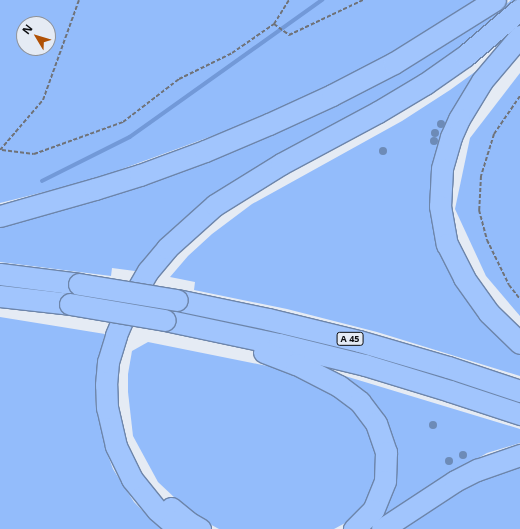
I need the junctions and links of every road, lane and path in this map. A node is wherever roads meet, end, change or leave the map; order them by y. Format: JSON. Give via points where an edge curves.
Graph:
{"nodes":[{"id":1,"x":79,"y":0,"type":"edge"},
{"id":2,"x":289,"y":0,"type":"edge"},
{"id":3,"x":363,"y":0,"type":"edge"},
{"id":4,"x":495,"y":0,"type":"edge"},
{"id":5,"x":520,"y":9,"type":"edge"},
{"id":6,"x":274,"y":24,"type":"junction"},
{"id":7,"x":520,"y":25,"type":"edge"},
{"id":8,"x":520,"y":36,"type":"edge"},
{"id":9,"x":520,"y":96,"type":"edge"},
{"id":10,"x":1,"y":150,"type":"edge"},
{"id":11,"x":0,"y":216,"type":"edge"},
{"id":12,"x":0,"y":274,"type":"edge"},
{"id":13,"x":0,"y":296,"type":"edge"},
{"id":14,"x":520,"y":299,"type":"edge"},
{"id":15,"x":192,"y":325,"type":"junction"},
{"id":16,"x":520,"y":342,"type":"edge"},
{"id":17,"x":520,"y":391,"type":"edge"},
{"id":18,"x":520,"y":414,"type":"edge"},
{"id":19,"x":520,"y":455,"type":"edge"},
{"id":20,"x":179,"y":529,"type":"edge"},
{"id":21,"x":200,"y":529,"type":"edge"},
{"id":22,"x":354,"y":529,"type":"edge"},
{"id":23,"x":382,"y":529,"type":"edge"}],
"edges":[{"from":1,"to":10,"type":"path","via":[[43,100]]},
{"from":2,"to":6,"type":"path"},
{"from":3,"to":6,"type":"path","via":[[289,35]]},
{"from":4,"to":11,"type":"highway","via":[[394,63],[269,124],[140,175]]},
{"from":5,"to":20,"type":"highway","via":[[465,56],[425,84],[281,164],[215,205],[167,248],[148,271],[130,302],[116,335],[108,362],[107,408],[116,446],[132,479],[157,510]]},
{"from":6,"to":10,"type":"path","via":[[232,53],[179,79],[123,122],[34,154]]},
{"from":7,"to":21,"type":"highway","via":[[432,93],[264,187],[219,217],[176,254],[146,293],[123,350],[119,373],[124,439],[150,488],[188,522]]},
{"from":8,"to":16,"type":"highway","via":[[482,81],[459,119],[442,170],[440,206],[447,244],[464,278],[489,313]]},
{"from":9,"to":14,"type":"path","via":[[494,134],[481,176],[479,210],[487,240],[509,285]]},
{"from":12,"to":17,"type":"highway","number":"A 45","bridge":true,"via":[[177,300],[268,319],[359,341]]},
{"from":13,"to":15,"type":"highway","number":"A 45","bridge":true,"via":[[70,304]]},
{"from":15,"to":18,"type":"highway","number":"A 45","via":[[365,366]]},
{"from":15,"to":22,"type":"highway","via":[[315,372],[349,393],[369,412],[384,442],[387,471],[379,499],[365,519]]},
{"from":19,"to":23,"type":"highway","via":[[477,470],[455,481]]}]}
